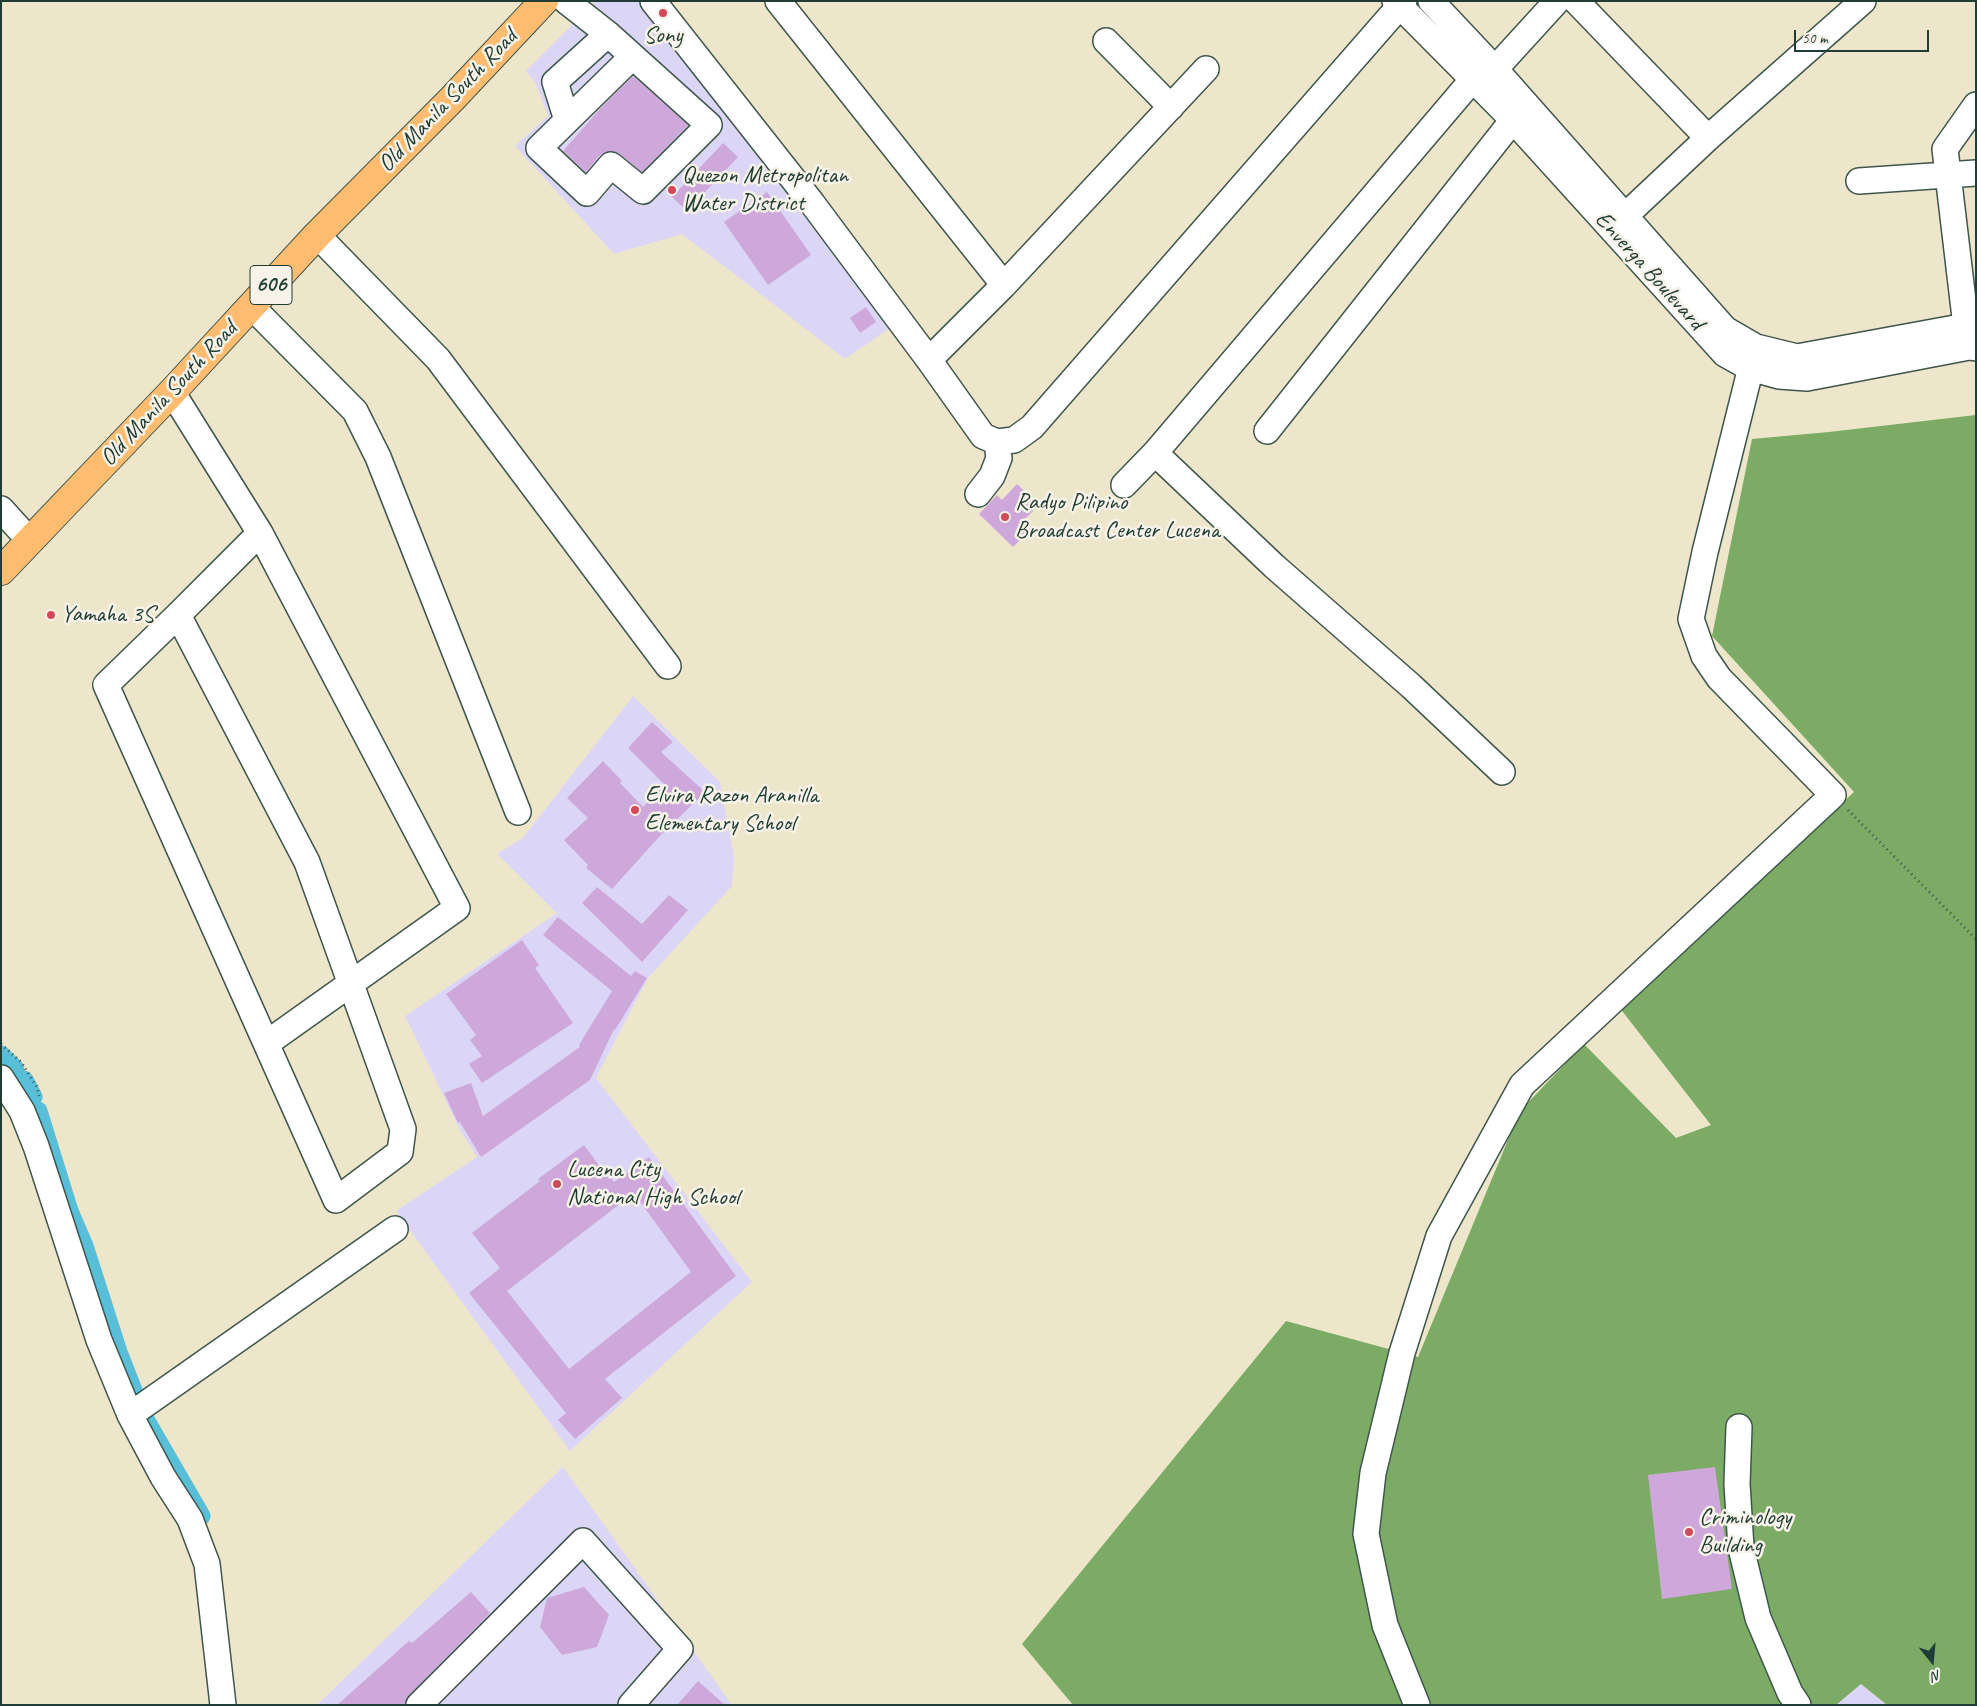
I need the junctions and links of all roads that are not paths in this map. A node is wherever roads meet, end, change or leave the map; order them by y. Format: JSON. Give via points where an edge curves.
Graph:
{"nodes":[{"id":1,"x":544,"y":1,"type":"edge"},
{"id":2,"x":566,"y":1,"type":"edge"},
{"id":3,"x":653,"y":1,"type":"edge"},
{"id":4,"x":778,"y":1,"type":"edge"},
{"id":5,"x":1431,"y":1,"type":"edge"},
{"id":6,"x":1557,"y":1,"type":"edge"},
{"id":7,"x":1576,"y":1,"type":"edge"},
{"id":8,"x":1863,"y":1,"type":"edge"},
{"id":9,"x":1399,"y":3,"type":"edge"},
{"id":10,"x":608,"y":34,"type":"junction"},
{"id":11,"x":1106,"y":41,"type":"dead end"},
{"id":12,"x":632,"y":57,"type":"junction"},
{"id":13,"x":1206,"y":69,"type":"dead end"},
{"id":14,"x":1484,"y":74,"type":"junction"},
{"id":15,"x":1976,"y":104,"type":"edge"},
{"id":16,"x":1171,"y":106,"type":"junction"},
{"id":17,"x":567,"y":120,"type":"junction"},
{"id":18,"x":1513,"y":120,"type":"junction"},
{"id":19,"x":1708,"y":138,"type":"junction"},
{"id":20,"x":1976,"y":173,"type":"edge"},
{"id":21,"x":1947,"y":174,"type":"junction"},
{"id":22,"x":1859,"y":181,"type":"dead end"},
{"id":23,"x":1625,"y":216,"type":"junction"},
{"id":24,"x":317,"y":235,"type":"junction"},
{"id":25,"x":1004,"y":285,"type":"junction"},
{"id":26,"x":251,"y":306,"type":"junction"},
{"id":27,"x":1971,"y":337,"type":"edge"},
{"id":28,"x":1753,"y":357,"type":"junction"},
{"id":29,"x":929,"y":360,"type":"junction"},
{"id":30,"x":172,"y":392,"type":"junction"},
{"id":31,"x":1267,"y":431,"type":"dead end"},
{"id":32,"x":997,"y":442,"type":"junction"},
{"id":33,"x":1155,"y":453,"type":"junction"},
{"id":34,"x":1124,"y":485,"type":"dead end"},
{"id":35,"x":978,"y":494,"type":"dead end"},
{"id":36,"x":1,"y":509,"type":"edge"},
{"id":37,"x":260,"y":533,"type":"junction"},
{"id":38,"x":30,"y":541,"type":"junction"},
{"id":39,"x":1,"y":571,"type":"edge"},
{"id":40,"x":178,"y":615,"type":"junction"},
{"id":41,"x":668,"y":666,"type":"dead end"},
{"id":42,"x":1502,"y":772,"type":"dead end"},
{"id":43,"x":518,"y":812,"type":"dead end"},
{"id":44,"x":350,"y":984,"type":"junction"},
{"id":45,"x":267,"y":1044,"type":"junction"},
{"id":46,"x":1,"y":1078,"type":"edge"},
{"id":47,"x":395,"y":1229,"type":"dead end"},
{"id":48,"x":130,"y":1415,"type":"junction"},
{"id":49,"x":1738,"y":1427,"type":"dead end"},
{"id":50,"x":222,"y":1705,"type":"edge"},
{"id":51,"x":419,"y":1705,"type":"edge"},
{"id":52,"x":631,"y":1705,"type":"edge"},
{"id":53,"x":1417,"y":1705,"type":"edge"},
{"id":54,"x":1798,"y":1705,"type":"edge"}],
"edges":[{"from":1,"to":24,"type":"main road","name":"Old Manila South Road","number":"606"},
{"from":2,"to":10,"type":"street"},
{"from":3,"to":29,"type":"street","via":[[812,203]]},
{"from":4,"to":25,"type":"street"},
{"from":5,"to":14,"type":"street","name":"Enverga Boulevard"},
{"from":6,"to":14,"type":"street"},
{"from":7,"to":19,"type":"street"},
{"from":8,"to":19,"type":"street"},
{"from":9,"to":14,"type":"street","name":"Enverga Boulevard"},
{"from":9,"to":32,"type":"street","via":[[1032,426],[1014,440]]},
{"from":10,"to":12,"type":"street"},
{"from":10,"to":17,"type":"street","via":[[555,82]]},
{"from":11,"to":16,"type":"street"},
{"from":12,"to":17,"type":"street"},
{"from":12,"to":17,"type":"street","via":[[709,125],[643,192],[611,164],[587,193],[539,148]]},
{"from":13,"to":16,"type":"street"},
{"from":14,"to":18,"type":"street","name":"Enverga Boulevard"},
{"from":14,"to":23,"type":"street","name":"Enverga Boulevard"},
{"from":14,"to":33,"type":"street"},
{"from":15,"to":21,"type":"street","via":[[1945,148]]},
{"from":16,"to":25,"type":"street"},
{"from":18,"to":28,"type":"street","name":"Enverga Boulevard","via":[[1725,354]]},
{"from":18,"to":31,"type":"street"},
{"from":19,"to":23,"type":"street"},
{"from":20,"to":21,"type":"street"},
{"from":21,"to":22,"type":"street"},
{"from":21,"to":27,"type":"street"},
{"from":23,"to":28,"type":"street","name":"Enverga Boulevard"},
{"from":24,"to":26,"type":"main road","name":"Old Manila South Road","number":"606"},
{"from":24,"to":41,"type":"street","via":[[438,359]]},
{"from":25,"to":29,"type":"street"},
{"from":26,"to":30,"type":"main road","name":"Old Manila South Road","number":"606"},
{"from":26,"to":43,"type":"street","via":[[355,411],[378,457]]},
{"from":27,"to":28,"type":"street","name":"Enverga Boulevard","via":[[1807,378],[1778,376]]},
{"from":28,"to":53,"type":"street","via":[[1691,620],[1704,656],[1719,678],[1833,795],[1522,1085],[1439,1236],[1402,1353],[1373,1473],[1366,1534],[1385,1625]]},
{"from":29,"to":32,"type":"street","via":[[983,436]]},
{"from":30,"to":37,"type":"street"},
{"from":30,"to":38,"type":"main road","name":"Old Manila South Road","number":"606"},
{"from":32,"to":35,"type":"street","via":[[999,458],[992,476]]},
{"from":33,"to":34,"type":"street"},
{"from":33,"to":42,"type":"street","via":[[1274,566],[1411,686]]},
{"from":36,"to":38,"type":"street"},
{"from":37,"to":40,"type":"street"},
{"from":37,"to":44,"type":"street","via":[[457,908]]},
{"from":38,"to":39,"type":"main road","name":"Old Manila South Road","number":"606"},
{"from":40,"to":44,"type":"street","via":[[307,862]]},
{"from":40,"to":45,"type":"street","via":[[106,685]]},
{"from":44,"to":45,"type":"street"},
{"from":44,"to":45,"type":"street","via":[[403,1129],[400,1152],[336,1200]]},
{"from":46,"to":48,"type":"street","via":[[22,1111],[36,1146],[99,1340]]},
{"from":47,"to":48,"type":"street"},
{"from":48,"to":50,"type":"street","via":[[190,1519],[206,1564]]},
{"from":49,"to":54,"type":"street","via":[[1741,1548],[1758,1618]]},
{"from":51,"to":52,"type":"street","via":[[583,1541],[680,1649]]}]}
